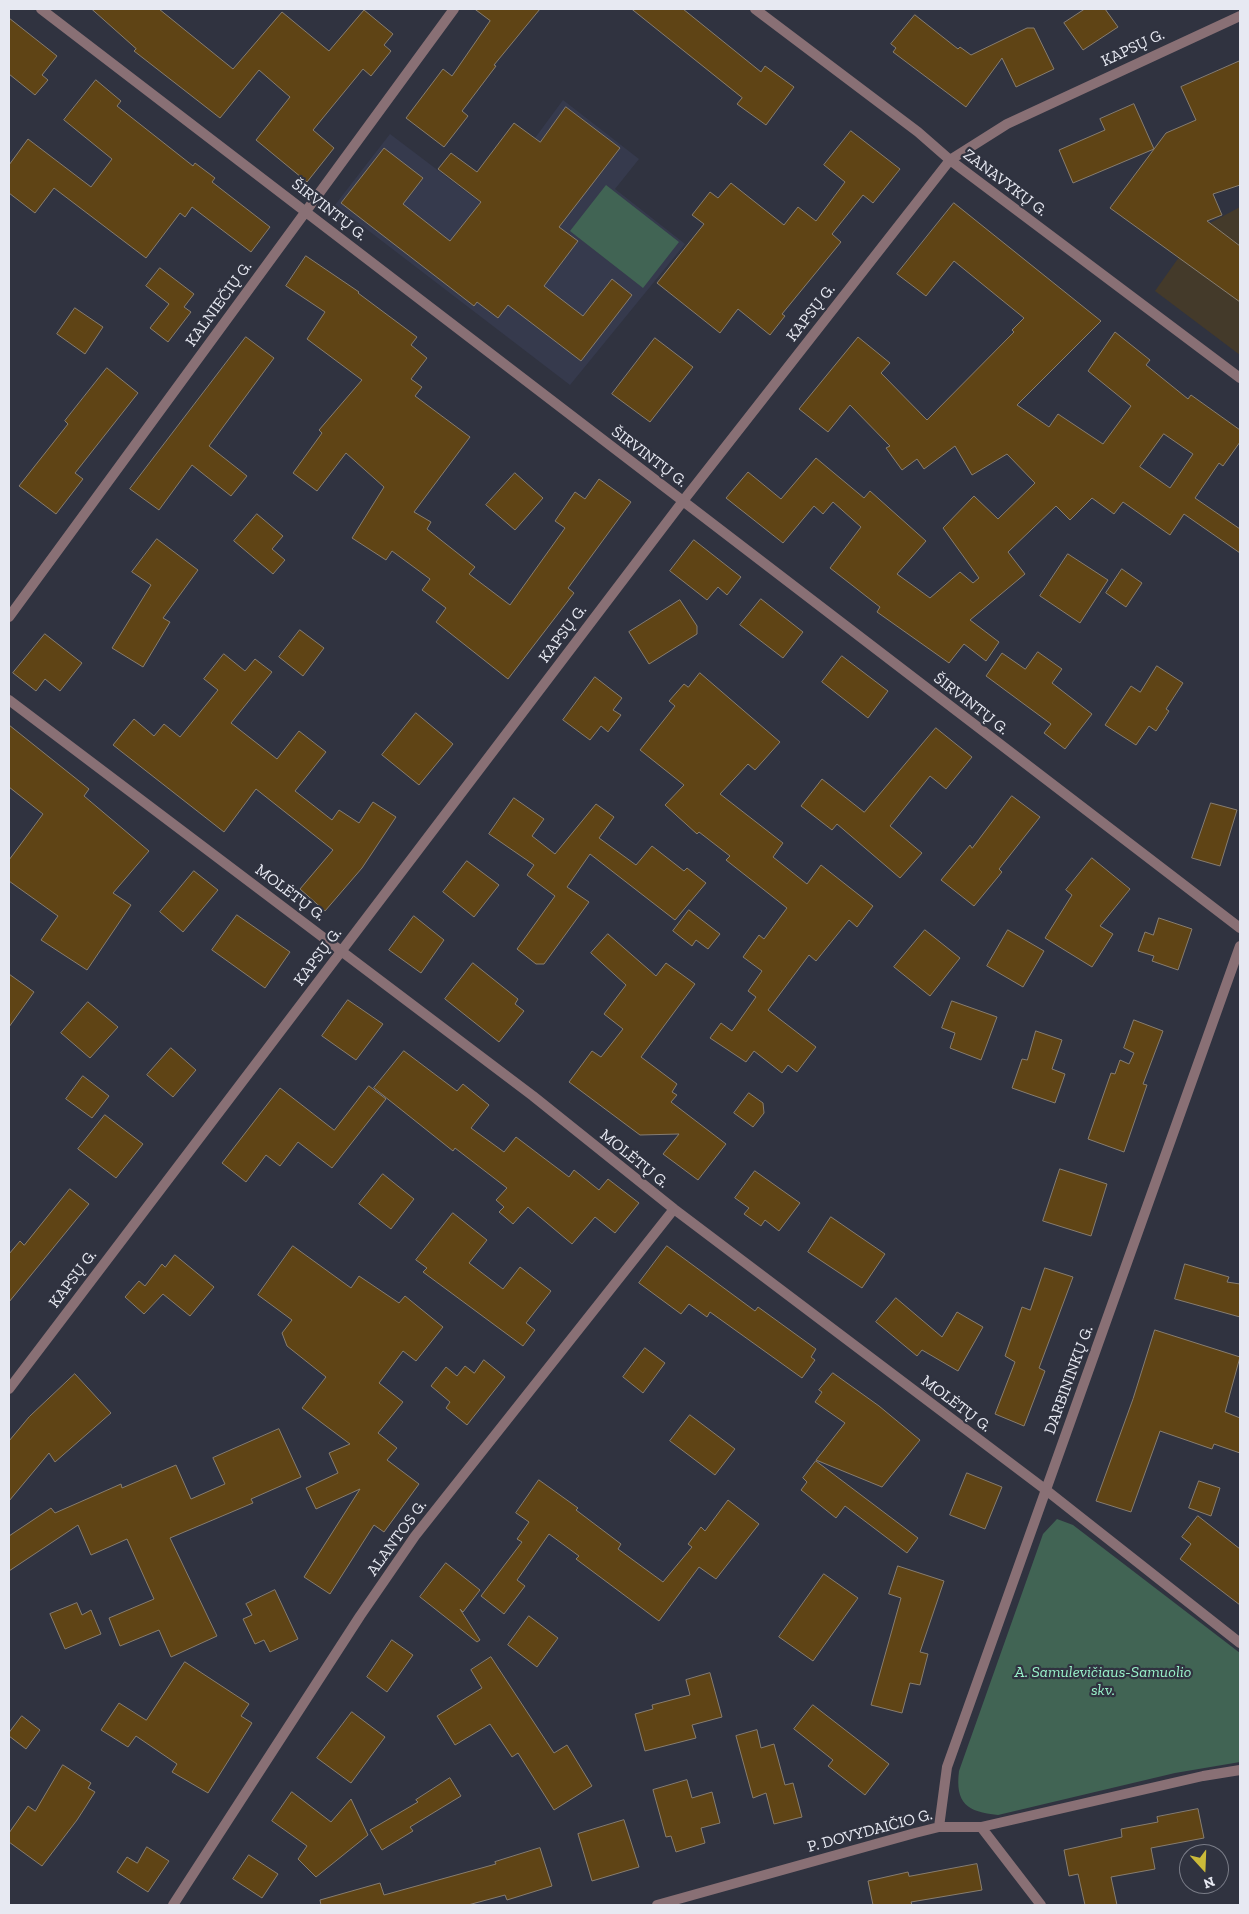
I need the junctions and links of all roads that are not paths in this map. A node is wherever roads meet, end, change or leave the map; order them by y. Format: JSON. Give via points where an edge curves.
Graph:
{"nodes":[{"id":1,"x":41,"y":9,"type":"edge"},
{"id":2,"x":454,"y":9,"type":"edge"},
{"id":3,"x":755,"y":9,"type":"edge"},
{"id":4,"x":1240,"y":16,"type":"edge"},
{"id":5,"x":950,"y":160,"type":"junction"},
{"id":6,"x":306,"y":210,"type":"junction"},
{"id":7,"x":1240,"y":378,"type":"edge"},
{"id":8,"x":683,"y":501,"type":"junction"},
{"id":9,"x":9,"y":618,"type":"edge"},
{"id":10,"x":9,"y":700,"type":"edge"},
{"id":11,"x":1240,"y":928,"type":"edge"},
{"id":12,"x":1240,"y":946,"type":"edge"},
{"id":13,"x":342,"y":951,"type":"junction"},
{"id":14,"x":674,"y":1210,"type":"junction"},
{"id":15,"x":9,"y":1389,"type":"edge"},
{"id":16,"x":1046,"y":1490,"type":"junction"},
{"id":17,"x":1240,"y":1643,"type":"edge"},
{"id":18,"x":1240,"y":1770,"type":"edge"},
{"id":19,"x":939,"y":1827,"type":"junction"},
{"id":20,"x":981,"y":1827,"type":"junction"},
{"id":21,"x":173,"y":1905,"type":"edge"},
{"id":22,"x":657,"y":1905,"type":"edge"},
{"id":23,"x":1041,"y":1905,"type":"edge"}],
"edges":[{"from":1,"to":6,"type":"street","name":"ŠIRVINTŲ G."},
{"from":2,"to":6,"type":"street","name":"KALNIEČIŲ G."},
{"from":3,"to":5,"type":"street","name":"ZANAVYKŲ G.","via":[[918,132]]},
{"from":4,"to":5,"type":"street","name":"KAPSŲ G.","via":[[1007,124]]},
{"from":5,"to":7,"type":"street","name":"ZANAVYKŲ G."},
{"from":5,"to":8,"type":"street","name":"KAPSŲ G."},
{"from":6,"to":8,"type":"street","name":"ŠIRVINTŲ G."},
{"from":6,"to":9,"type":"street","name":"KALNIEČIŲ G."},
{"from":8,"to":11,"type":"street","name":"ŠIRVINTŲ G."},
{"from":8,"to":13,"type":"street","name":"KAPSŲ G."},
{"from":10,"to":13,"type":"street","name":"MOLĖTŲ G."},
{"from":12,"to":16,"type":"street","name":"DARBININKŲ G."},
{"from":13,"to":14,"type":"street","name":"MOLĖTŲ G.","via":[[533,1096]]},
{"from":13,"to":15,"type":"street","name":"KAPSŲ G."},
{"from":14,"to":16,"type":"street","name":"MOLĖTŲ G."},
{"from":14,"to":21,"type":"street","name":"ALANTOS G.","via":[[415,1536]]},
{"from":16,"to":17,"type":"street","name":"MOLĖTŲ G."},
{"from":16,"to":19,"type":"street","name":"DARBININKŲ G.","via":[[947,1767]]},
{"from":18,"to":20,"type":"street","name":"P. DOVYDAIČIO G."},
{"from":19,"to":20,"type":"street","name":"P. DOVYDAIČIO G."},
{"from":19,"to":22,"type":"street","name":"P. DOVYDAIČIO G."},
{"from":20,"to":23,"type":"street"}]}
